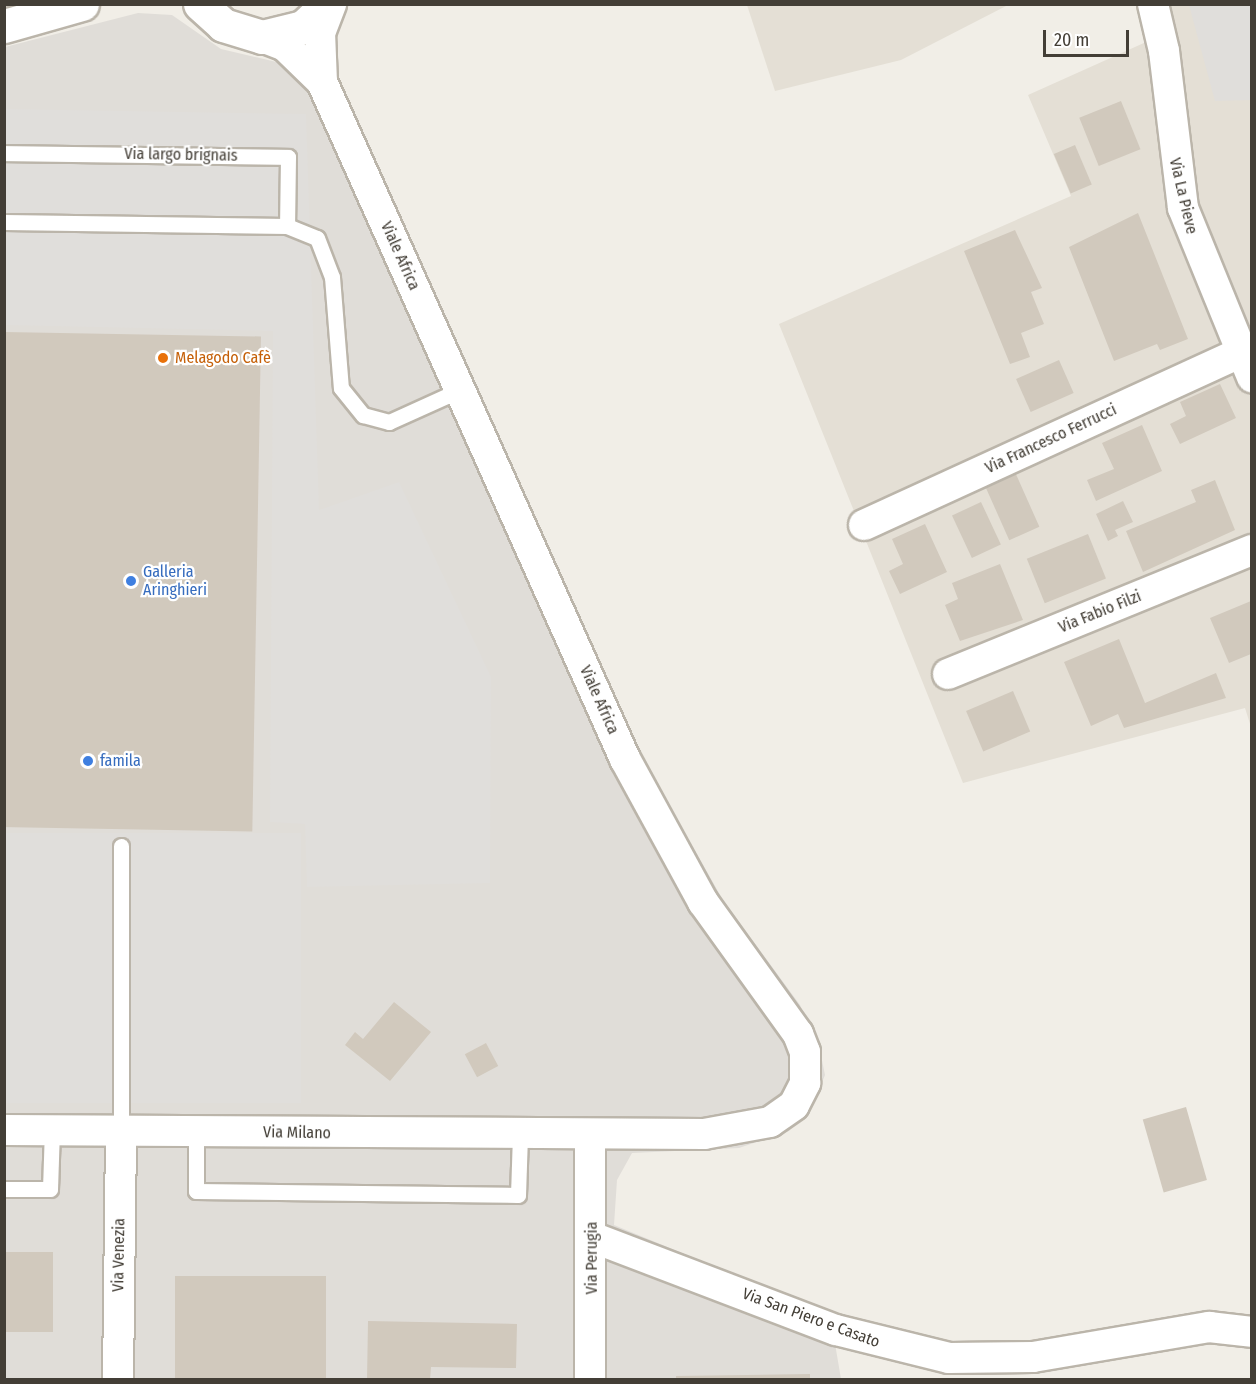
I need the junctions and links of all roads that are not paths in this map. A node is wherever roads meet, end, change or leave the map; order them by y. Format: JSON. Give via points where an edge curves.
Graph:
{"nodes":[{"id":1,"x":82,"y":4,"type":"edge"},
{"id":2,"x":330,"y":4,"type":"edge"},
{"id":3,"x":198,"y":7,"type":"edge"},
{"id":4,"x":1157,"y":15,"type":"edge"},
{"id":5,"x":4,"y":26,"type":"edge"},
{"id":6,"x":262,"y":36,"type":"junction"},
{"id":7,"x":322,"y":82,"type":"junction"},
{"id":8,"x":4,"y":153,"type":"edge"},
{"id":9,"x":4,"y":222,"type":"edge"},
{"id":10,"x":287,"y":226,"type":"junction"},
{"id":11,"x":1245,"y":366,"type":"edge"},
{"id":12,"x":460,"y":390,"type":"junction"},
{"id":13,"x":864,"y":525,"type":"dead end"},
{"id":14,"x":1251,"y":550,"type":"edge"},
{"id":15,"x":948,"y":674,"type":"dead end"},
{"id":16,"x":121,"y":846,"type":"dead end"},
{"id":17,"x":4,"y":1130,"type":"edge"},
{"id":18,"x":52,"y":1130,"type":"junction"},
{"id":19,"x":121,"y":1131,"type":"junction"},
{"id":20,"x":196,"y":1132,"type":"junction"},
{"id":21,"x":520,"y":1135,"type":"junction"},
{"id":22,"x":590,"y":1136,"type":"junction"},
{"id":23,"x":4,"y":1189,"type":"edge"},
{"id":24,"x":592,"y":1237,"type":"junction"},
{"id":25,"x":1251,"y":1332,"type":"edge"},
{"id":26,"x":118,"y":1380,"type":"edge"},
{"id":27,"x":590,"y":1380,"type":"edge"}],
"edges":[{"from":1,"to":5,"type":"street"},
{"from":2,"to":6,"type":"street","via":[[303,27]]},
{"from":2,"to":7,"type":"street","name":"Viale Africa","via":[[320,33]]},
{"from":3,"to":6,"type":"street","via":[[232,29]]},
{"from":4,"to":11,"type":"street","name":"Via La Pieve","via":[[1183,207]]},
{"from":6,"to":7,"type":"street","name":"Viale Africa","via":[[285,46]]},
{"from":7,"to":12,"type":"street","name":"Viale Africa"},
{"from":8,"to":10,"type":"lane","name":"Via largo brignais","via":[[288,157]]},
{"from":9,"to":10,"type":"lane"},
{"from":10,"to":12,"type":"lane","via":[[317,238],[332,277],[341,388],[363,415],[389,422]]},
{"from":11,"to":13,"type":"street","name":"Via Francesco Ferrucci"},
{"from":12,"to":22,"type":"street","name":"Viale Africa","via":[[660,829],[703,902],[798,1034],[805,1052],[801,1095],[782,1114],[755,1129]]},
{"from":14,"to":15,"type":"street","name":"Via Fabio Filzi"},
{"from":16,"to":19,"type":"lane"},
{"from":17,"to":18,"type":"street","name":"Via Milano"},
{"from":18,"to":19,"type":"street","name":"Via Milano"},
{"from":18,"to":23,"type":"lane","via":[[50,1189]]},
{"from":19,"to":20,"type":"street","name":"Via Milano"},
{"from":19,"to":26,"type":"street","name":"Via Venezia"},
{"from":20,"to":21,"type":"street","name":"Via Milano"},
{"from":20,"to":21,"type":"lane","via":[[196,1191],[506,1195],[518,1195]]},
{"from":21,"to":22,"type":"street","name":"Via Milano"},
{"from":22,"to":24,"type":"street","name":"Via Perugia"},
{"from":24,"to":25,"type":"street","name":"Via San Piero e Casato","via":[[836,1330],[949,1358],[1033,1357],[1209,1326]]},
{"from":24,"to":27,"type":"street","name":"Via Perugia"}]}
